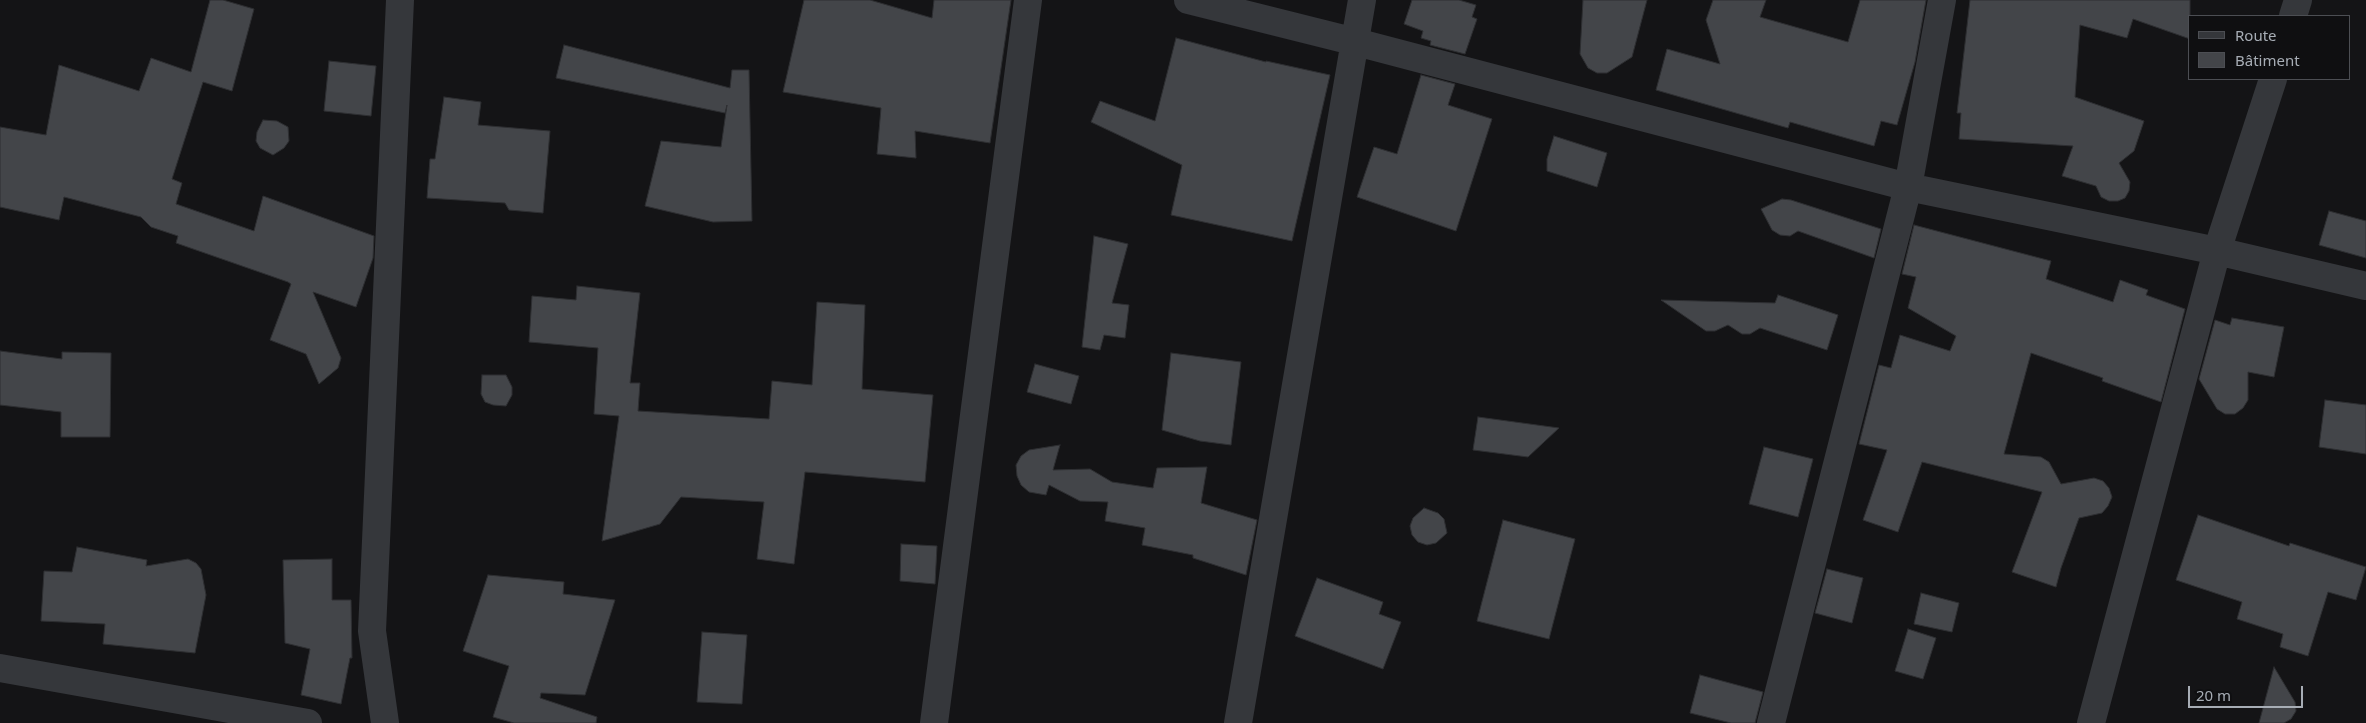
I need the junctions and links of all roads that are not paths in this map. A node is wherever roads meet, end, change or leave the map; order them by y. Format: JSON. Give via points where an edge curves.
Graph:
{"nodes":[{"id":1,"x":400,"y":0,"type":"edge"},
{"id":2,"x":1028,"y":0,"type":"edge"},
{"id":3,"x":1188,"y":0,"type":"edge"},
{"id":4,"x":1362,"y":0,"type":"edge"},
{"id":5,"x":1942,"y":0,"type":"edge"},
{"id":6,"x":2298,"y":0,"type":"edge"},
{"id":7,"x":2293,"y":15,"type":"edge"},
{"id":8,"x":1356,"y":42,"type":"junction"},
{"id":9,"x":2273,"y":80,"type":"edge"},
{"id":10,"x":1908,"y":187,"type":"junction"},
{"id":11,"x":2217,"y":251,"type":"junction"},
{"id":12,"x":2366,"y":286,"type":"edge"},
{"id":13,"x":0,"y":668,"type":"edge"},
{"id":14,"x":308,"y":723,"type":"edge"},
{"id":15,"x":385,"y":723,"type":"edge"},
{"id":16,"x":934,"y":723,"type":"edge"},
{"id":17,"x":1238,"y":723,"type":"edge"},
{"id":18,"x":1771,"y":723,"type":"edge"},
{"id":19,"x":2091,"y":723,"type":"edge"}],
"edges":[{"from":1,"to":15,"type":"street","via":[[372,632]]},
{"from":2,"to":16,"type":"street"},
{"from":3,"to":8,"type":"street"},
{"from":4,"to":8,"type":"street"},
{"from":5,"to":10,"type":"street"},
{"from":6,"to":7,"type":"street"},
{"from":8,"to":10,"type":"street"},
{"from":8,"to":17,"type":"street"},
{"from":9,"to":11,"type":"street"},
{"from":10,"to":11,"type":"street"},
{"from":10,"to":18,"type":"street"},
{"from":11,"to":12,"type":"street"},
{"from":11,"to":19,"type":"street"},
{"from":13,"to":14,"type":"street"}]}
